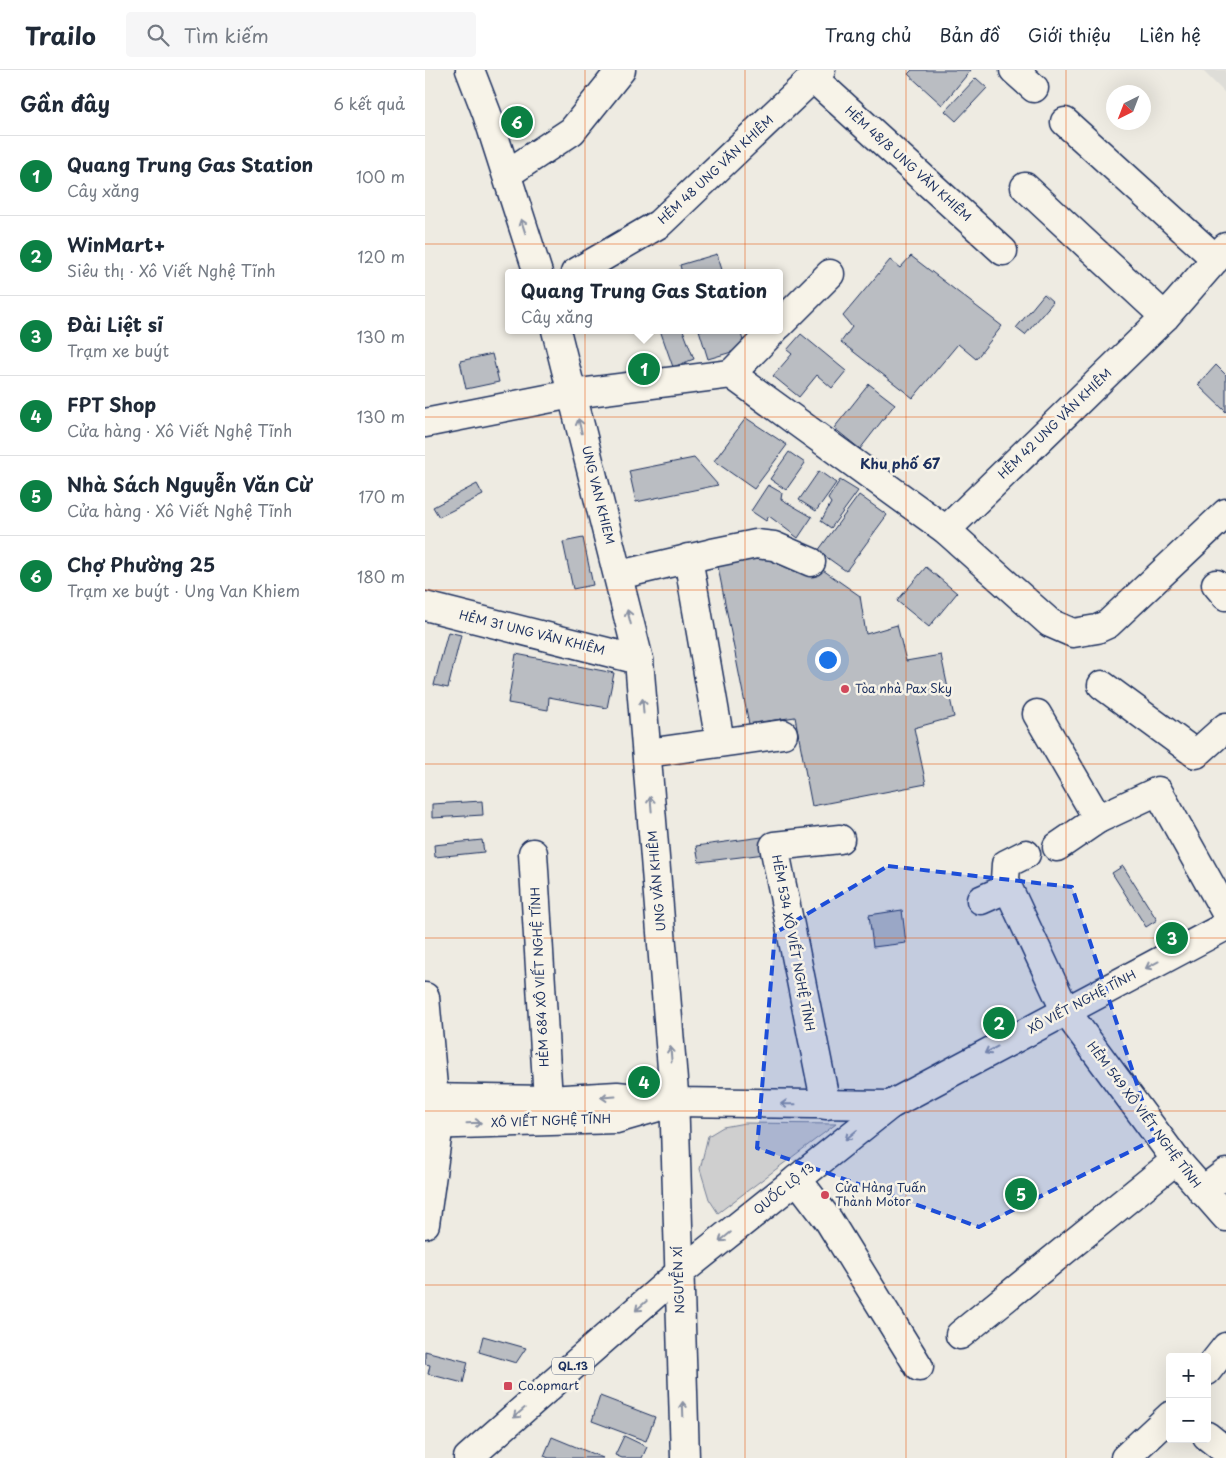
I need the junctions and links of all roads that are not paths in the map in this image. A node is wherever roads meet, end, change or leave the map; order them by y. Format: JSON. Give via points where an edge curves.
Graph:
{"nodes":[{"id":1,"x":470,"y":70,"type":"edge"},
{"id":2,"x":621,"y":70,"type":"edge"},
{"id":3,"x":817,"y":74,"type":"edge"},
{"id":4,"x":1065,"y":122,"type":"dead end"},
{"id":5,"x":507,"y":174,"type":"junction"},
{"id":6,"x":1025,"y":187,"type":"dead end"},
{"id":7,"x":1003,"y":251,"type":"dead end"},
{"id":8,"x":1221,"y":253,"type":"edge"},
{"id":9,"x":537,"y":269,"type":"edge"},
{"id":10,"x":582,"y":269,"type":"edge"},
{"id":11,"x":830,"y":274,"type":"dead end"},
{"id":12,"x":1165,"y":317,"type":"junction"},
{"id":13,"x":783,"y":321,"type":"edge"},
{"id":14,"x":557,"y":334,"type":"edge"},
{"id":15,"x":770,"y":334,"type":"edge"},
{"id":16,"x":731,"y":374,"type":"junction"},
{"id":17,"x":572,"y":394,"type":"junction"},
{"id":18,"x":425,"y":423,"type":"edge"},
{"id":19,"x":1226,"y":513,"type":"edge"},
{"id":20,"x":946,"y":530,"type":"junction"},
{"id":21,"x":688,"y":558,"type":"junction"},
{"id":22,"x":811,"y":562,"type":"dead end"},
{"id":23,"x":619,"y":575,"type":"junction"},
{"id":24,"x":425,"y":606,"type":"edge"},
{"id":25,"x":639,"y":660,"type":"junction"},
{"id":26,"x":1102,"y":685,"type":"dead end"},
{"id":27,"x":1037,"y":714,"type":"dead end"},
{"id":28,"x":1224,"y":733,"type":"edge"},
{"id":29,"x":783,"y":734,"type":"dead end"},
{"id":30,"x":720,"y":742,"type":"junction"},
{"id":31,"x":647,"y":753,"type":"junction"},
{"id":32,"x":1099,"y":819,"type":"junction"},
{"id":33,"x":840,"y":838,"type":"dead end"},
{"id":34,"x":1057,"y":847,"type":"dead end"},
{"id":35,"x":533,"y":853,"type":"dead end"},
{"id":36,"x":1026,"y":854,"type":"dead end"},
{"id":37,"x":1008,"y":888,"type":"junction"},
{"id":38,"x":981,"y":900,"type":"dead end"},
{"id":39,"x":1226,"y":913,"type":"edge"},
{"id":40,"x":1226,"y":926,"type":"edge"},
{"id":41,"x":425,"y":997,"type":"edge"},
{"id":42,"x":1065,"y":1010,"type":"junction"},
{"id":43,"x":548,"y":1100,"type":"junction"},
{"id":44,"x":674,"y":1102,"type":"junction"},
{"id":45,"x":826,"y":1105,"type":"junction"},
{"id":46,"x":889,"y":1105,"type":"junction"},
{"id":47,"x":431,"y":1111,"type":"edge"},
{"id":48,"x":1176,"y":1160,"type":"junction"},
{"id":49,"x":1226,"y":1173,"type":"edge"},
{"id":50,"x":797,"y":1179,"type":"junction"},
{"id":51,"x":1202,"y":1191,"type":"junction"},
{"id":52,"x":1226,"y":1217,"type":"edge"},
{"id":53,"x":425,"y":1224,"type":"edge"},
{"id":54,"x":678,"y":1274,"type":"junction"},
{"id":55,"x":960,"y":1335,"type":"dead end"},
{"id":56,"x":1226,"y":1347,"type":"edge"},
{"id":57,"x":1211,"y":1366,"type":"edge"},
{"id":58,"x":919,"y":1367,"type":"dead end"},
{"id":59,"x":1166,"y":1420,"type":"edge"},
{"id":60,"x":1211,"y":1439,"type":"edge"},
{"id":61,"x":1226,"y":1452,"type":"edge"},
{"id":62,"x":468,"y":1458,"type":"edge"},
{"id":63,"x":685,"y":1458,"type":"edge"},
{"id":64,"x":1125,"y":1458,"type":"edge"}],
"edges":[{"from":1,"to":5,"type":"main road"},
{"from":2,"to":5,"type":"main road","via":[[572,131]]},
{"from":3,"to":7,"type":"main road","name":"HẺM 48/8 UNG VĂN KHIÊM"},
{"from":3,"to":10,"type":"main road","name":"HẺM 48 UNG VĂN KHIÊM","via":[[659,224]]},
{"from":4,"to":8,"type":"main road","name":"HẺM 42 UNG VĂN KHIÊM"},
{"from":9,"to":5,"type":"main road","one_way":true},
{"from":6,"to":12,"type":"main road"},
{"from":8,"to":12,"type":"main road","name":"HẺM 42 UNG VĂN KHIÊM"},
{"from":11,"to":13,"type":"main road"},
{"from":12,"to":20,"type":"main road","name":"HẺM 42 UNG VĂN KHIÊM"},
{"from":14,"to":17,"type":"main road","name":"UNG VAN KHIEM"},
{"from":15,"to":16,"type":"main road"},
{"from":16,"to":17,"type":"main road"},
{"from":16,"to":20,"type":"main road"},
{"from":17,"to":18,"type":"main road"},
{"from":23,"to":17,"type":"main road","name":"UNG VAN KHIEM","one_way":true},
{"from":19,"to":20,"type":"main road","via":[[1109,624],[1073,633],[1050,623]]},
{"from":21,"to":22,"type":"main road","via":[[756,544],[774,546]]},
{"from":21,"to":23,"type":"main road"},
{"from":21,"to":30,"type":"main road"},
{"from":25,"to":23,"type":"main road","name":"UNG VAN KHIEM","one_way":true},
{"from":24,"to":25,"type":"main road","name":"HẺM 31 UNG VĂN KHIÊM"},
{"from":31,"to":25,"type":"main road","name":"UNG VĂN KHIÊM","one_way":true},
{"from":26,"to":28,"type":"main road","via":[[1196,754]]},
{"from":27,"to":32,"type":"main road"},
{"from":29,"to":30,"type":"main road"},
{"from":30,"to":31,"type":"main road"},
{"from":44,"to":31,"type":"main road","name":"UNG VĂN KHIÊM","one_way":true},
{"from":32,"to":34,"type":"main road"},
{"from":32,"to":39,"type":"main road","via":[[1158,791]]},
{"from":33,"to":45,"type":"main road","name":"HẺM 534 XÔ VIẾT NGHỆ TĨNH","via":[[774,846]]},
{"from":35,"to":43,"type":"main road","name":"HẺM 684 XÔ VIẾT NGHỆ TĨNH"},
{"from":36,"to":37,"type":"main road","via":[[1006,864]]},
{"from":37,"to":38,"type":"main road"},
{"from":37,"to":42,"type":"main road","name":"HẺM 549 XÔ VIẾT NGHỆ TĨNH"},
{"from":40,"to":42,"type":"main road","name":"XÔ VIẾT NGHỆ TĨNH","one_way":true},
{"from":41,"to":47,"type":"main road"},
{"from":42,"to":46,"type":"main road","name":"XÔ VIẾT NGHỆ TĨNH","one_way":true},
{"from":42,"to":48,"type":"main road","name":"HẺM 549 XÔ VIẾT NGHỆ TĨNH"},
{"from":44,"to":43,"type":"main road","name":"XÔ VIẾT NGHỆ TĨNH","one_way":true,"via":[[617,1096]]},
{"from":43,"to":47,"type":"main road","name":"XÔ VIẾT NGHỆ TĨNH"},
{"from":45,"to":44,"type":"main road","name":"XÔ VIẾT NGHỆ TĨNH","one_way":true},
{"from":47,"to":44,"type":"main road","name":"XÔ VIẾT NGHỆ TĨNH","one_way":true,"via":[[616,1119]]},
{"from":44,"to":54,"type":"main road","name":"NGUYỄN XÍ"},
{"from":45,"to":46,"type":"main road","name":"XÔ VIẾT NGHỆ TĨNH"},
{"from":46,"to":50,"type":"main road","name":"QUỐC LỘ 13","number":"QL.13","one_way":true},
{"from":47,"to":53,"type":"main road"},
{"from":48,"to":51,"type":"main road","name":"HẺM 549 XÔ VIẾT NGHỆ TĨNH"},
{"from":48,"to":55,"type":"main road"},
{"from":49,"to":51,"type":"main road"},
{"from":50,"to":54,"type":"main road","name":"QUỐC LỘ 13","number":"QL.13","one_way":true},
{"from":50,"to":58,"type":"main road","via":[[829,1221]]},
{"from":51,"to":52,"type":"main road","name":"HẺM 549 XÔ VIẾT NGHỆ TĨNH"},
{"from":54,"to":62,"type":"main road","number":"QL.13","one_way":true},
{"from":63,"to":54,"type":"main road","name":"NGUYỄN XÍ","one_way":true},
{"from":56,"to":57,"type":"main road"},
{"from":59,"to":64,"type":"main road"},
{"from":60,"to":61,"type":"main road"}]}
